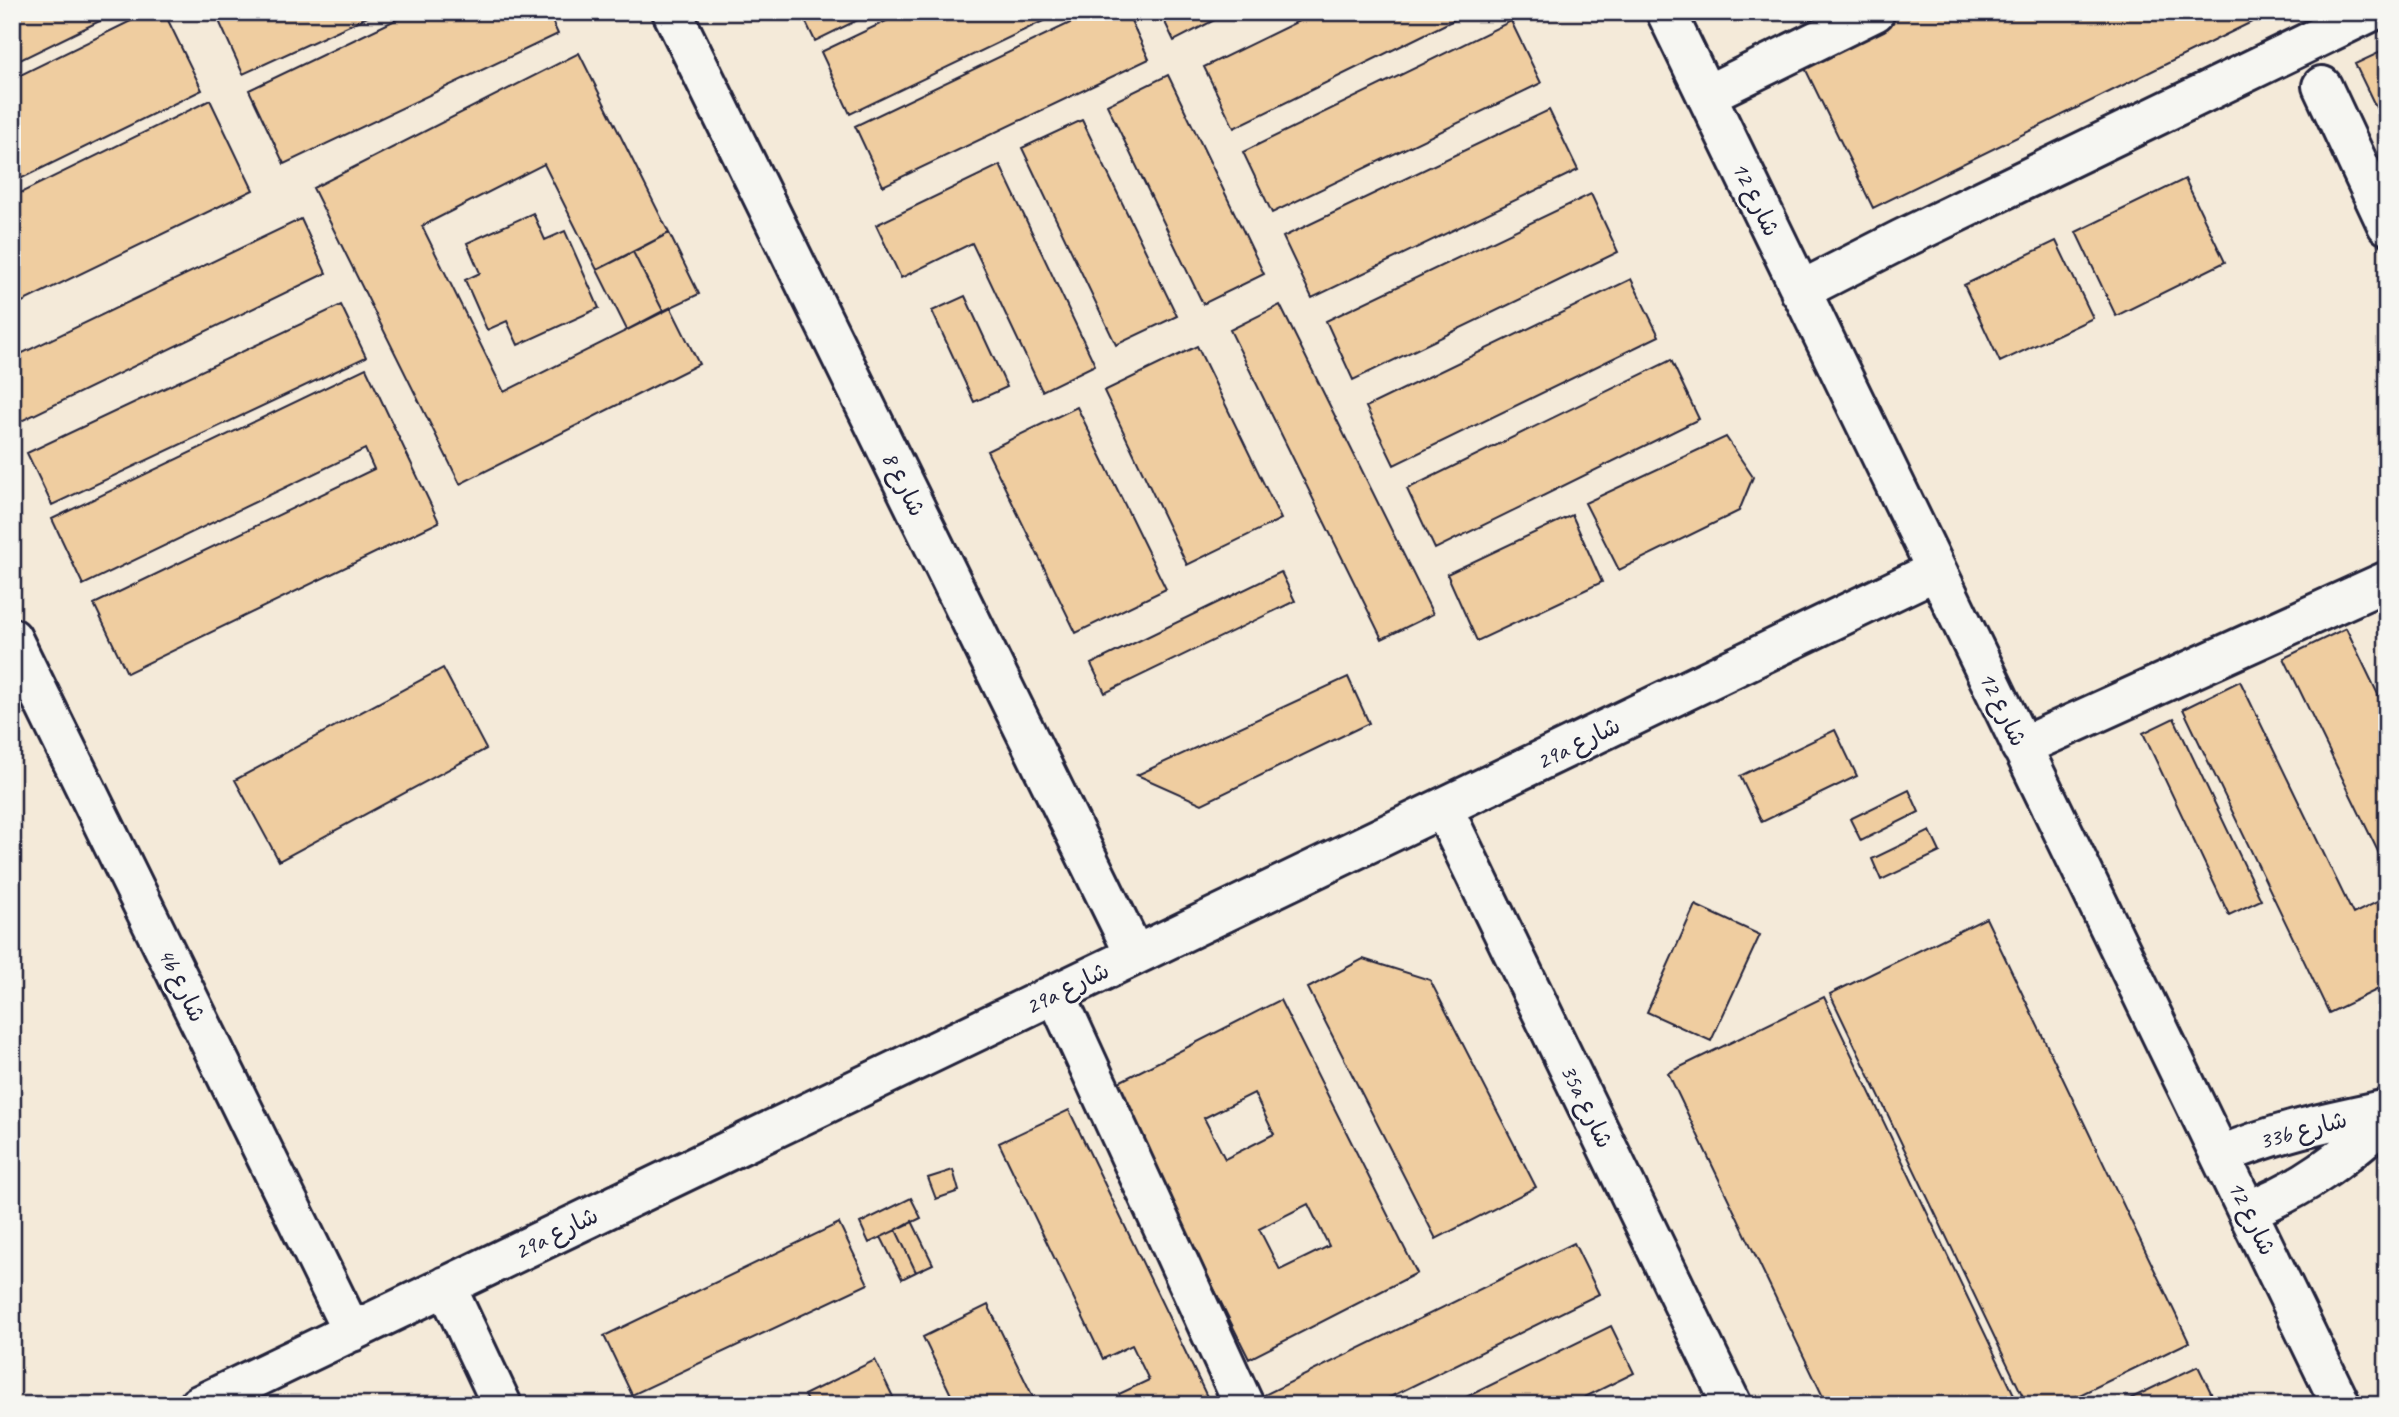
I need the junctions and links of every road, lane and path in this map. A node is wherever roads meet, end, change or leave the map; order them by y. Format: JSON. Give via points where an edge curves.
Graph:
{"nodes":[{"id":1,"x":672,"y":12,"type":"edge"},
{"id":2,"x":1666,"y":12,"type":"edge"},
{"id":3,"x":1875,"y":12,"type":"edge"},
{"id":4,"x":2371,"y":12,"type":"edge"},
{"id":5,"x":2322,"y":86,"type":"dead end"},
{"id":6,"x":1706,"y":95,"type":"junction"},
{"id":7,"x":2387,"y":225,"type":"edge"},
{"id":8,"x":1800,"y":291,"type":"junction"},
{"id":9,"x":1935,"y":571,"type":"junction"},
{"id":10,"x":2387,"y":581,"type":"edge"},
{"id":11,"x":12,"y":638,"type":"edge"},
{"id":12,"x":2021,"y":747,"type":"junction"},
{"id":13,"x":1443,"y":808,"type":"junction"},
{"id":14,"x":1135,"y":956,"type":"junction"},
{"id":15,"x":1056,"y":994,"type":"junction"},
{"id":16,"x":2387,"y":1109,"type":"edge"},
{"id":17,"x":2387,"y":1119,"type":"edge"},
{"id":18,"x":2222,"y":1155,"type":"junction"},
{"id":19,"x":2248,"y":1210,"type":"junction"},
{"id":20,"x":446,"y":1286,"type":"junction"},
{"id":21,"x":352,"y":1332,"type":"junction"},
{"id":22,"x":199,"y":1405,"type":"edge"},
{"id":23,"x":502,"y":1405,"type":"edge"},
{"id":24,"x":1244,"y":1405,"type":"edge"},
{"id":25,"x":1732,"y":1405,"type":"edge"},
{"id":26,"x":2341,"y":1405,"type":"edge"}],
"edges":[{"from":1,"to":14,"type":"street","name":"شارع 8"},
{"from":2,"to":6,"type":"street","name":"شارع 12"},
{"from":3,"to":6,"type":"street"},
{"from":4,"to":8,"type":"street"},
{"from":5,"to":7,"type":"street"},
{"from":6,"to":8,"type":"street","name":"شارع 12"},
{"from":8,"to":9,"type":"street","name":"شارع 12"},
{"from":9,"to":12,"type":"street","name":"شارع 12"},
{"from":9,"to":13,"type":"street","name":"29a شارع"},
{"from":10,"to":12,"type":"street"},
{"from":11,"to":21,"type":"street","name":"4b شارع"},
{"from":12,"to":18,"type":"street","name":"شارع 12"},
{"from":13,"to":14,"type":"street","name":"29a شارع"},
{"from":13,"to":25,"type":"street","name":"35a شارع"},
{"from":14,"to":15,"type":"street","name":"29a شارع"},
{"from":15,"to":20,"type":"street","name":"29a شارع"},
{"from":15,"to":24,"type":"street"},
{"from":16,"to":18,"type":"street","name":"33b شارع","via":[[2299,1127]]},
{"from":17,"to":19,"type":"street","name":"33b شارع","via":[[2321,1173]]},
{"from":18,"to":19,"type":"street","name":"شارع 12"},
{"from":19,"to":26,"type":"street","name":"شارع 12"},
{"from":20,"to":21,"type":"street","name":"29a شارع"},
{"from":20,"to":23,"type":"street"},
{"from":21,"to":22,"type":"street","name":"29a شارع"}]}
